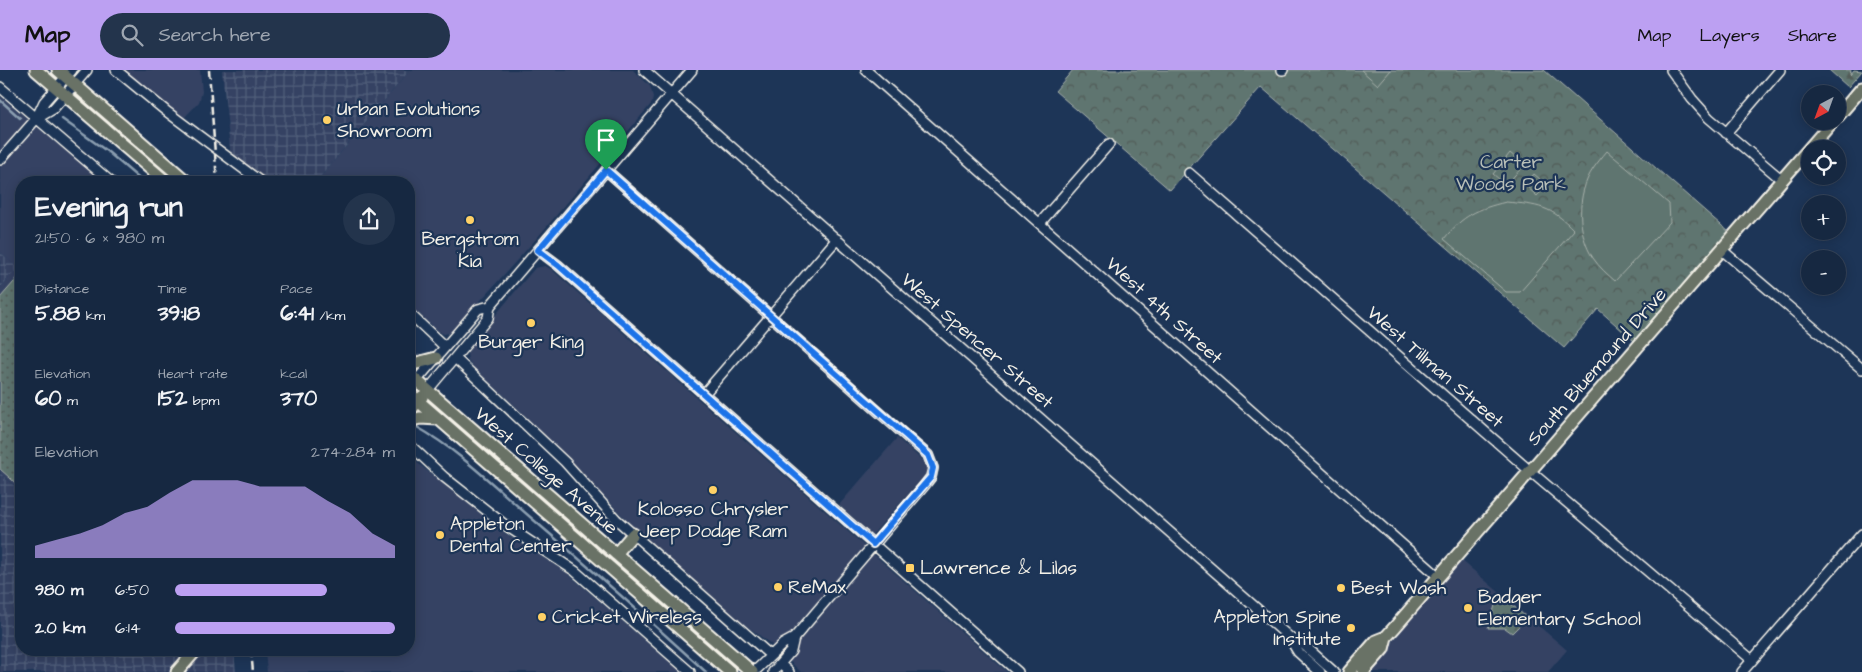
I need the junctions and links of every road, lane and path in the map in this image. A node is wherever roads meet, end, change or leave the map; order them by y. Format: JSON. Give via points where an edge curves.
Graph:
{"nodes":[{"id":1,"x":36,"y":70,"type":"edge"},
{"id":2,"x":87,"y":70,"type":"edge"},
{"id":3,"x":116,"y":70,"type":"edge"},
{"id":4,"x":644,"y":70,"type":"edge"},
{"id":5,"x":692,"y":70,"type":"edge"},
{"id":6,"x":866,"y":70,"type":"edge"},
{"id":7,"x":1671,"y":70,"type":"edge"},
{"id":8,"x":1780,"y":70,"type":"edge"},
{"id":9,"x":68,"y":75,"type":"edge"},
{"id":10,"x":0,"y":87,"type":"edge"},
{"id":11,"x":1862,"y":88,"type":"edge"},
{"id":12,"x":61,"y":91,"type":"junction"},
{"id":13,"x":671,"y":94,"type":"junction"},
{"id":14,"x":1846,"y":107,"type":"edge"},
{"id":15,"x":36,"y":119,"type":"junction"},
{"id":16,"x":1825,"y":130,"type":"edge"},
{"id":17,"x":1726,"y":133,"type":"junction"},
{"id":18,"x":1109,"y":144,"type":"dead end"},
{"id":19,"x":0,"y":160,"type":"edge"},
{"id":20,"x":606,"y":170,"type":"junction"},
{"id":21,"x":1189,"y":174,"type":"dead end"},
{"id":22,"x":104,"y":176,"type":"edge"},
{"id":23,"x":159,"y":176,"type":"edge"},
{"id":24,"x":181,"y":176,"type":"edge"},
{"id":25,"x":253,"y":176,"type":"edge"},
{"id":26,"x":1782,"y":180,"type":"junction"},
{"id":27,"x":1040,"y":223,"type":"junction"},
{"id":28,"x":837,"y":239,"type":"junction"},
{"id":29,"x":538,"y":250,"type":"junction"},
{"id":30,"x":1722,"y":250,"type":"junction"},
{"id":31,"x":490,"y":306,"type":"junction"},
{"id":32,"x":770,"y":316,"type":"junction"},
{"id":33,"x":415,"y":319,"type":"edge"},
{"id":34,"x":445,"y":347,"type":"junction"},
{"id":35,"x":436,"y":358,"type":"junction"},
{"id":36,"x":455,"y":358,"type":"junction"},
{"id":37,"x":415,"y":364,"type":"edge"},
{"id":38,"x":1862,"y":369,"type":"edge"},
{"id":39,"x":415,"y":381,"type":"edge"},
{"id":40,"x":415,"y":386,"type":"edge"},
{"id":41,"x":427,"y":391,"type":"junction"},
{"id":42,"x":415,"y":394,"type":"edge"},
{"id":43,"x":704,"y":394,"type":"junction"},
{"id":44,"x":418,"y":401,"type":"junction"},
{"id":45,"x":415,"y":405,"type":"edge"},
{"id":46,"x":415,"y":419,"type":"edge"},
{"id":47,"x":438,"y":419,"type":"junction"},
{"id":48,"x":415,"y":450,"type":"edge"},
{"id":49,"x":1530,"y":471,"type":"junction"},
{"id":50,"x":633,"y":534,"type":"junction"},
{"id":51,"x":1862,"y":534,"type":"edge"},
{"id":52,"x":873,"y":544,"type":"junction"},
{"id":53,"x":616,"y":554,"type":"junction"},
{"id":54,"x":1439,"y":577,"type":"junction"},
{"id":55,"x":1386,"y":636,"type":"junction"},
{"id":56,"x":1288,"y":637,"type":"junction"},
{"id":57,"x":794,"y":638,"type":"junction"},
{"id":58,"x":770,"y":655,"type":"junction"},
{"id":59,"x":191,"y":656,"type":"edge"},
{"id":60,"x":1752,"y":660,"type":"junction"},
{"id":61,"x":780,"y":664,"type":"junction"},
{"id":62,"x":177,"y":672,"type":"edge"},
{"id":63,"x":690,"y":672,"type":"edge"},
{"id":64,"x":730,"y":672,"type":"edge"},
{"id":65,"x":753,"y":672,"type":"edge"},
{"id":66,"x":773,"y":672,"type":"edge"},
{"id":67,"x":789,"y":672,"type":"edge"},
{"id":68,"x":1018,"y":672,"type":"edge"},
{"id":69,"x":1320,"y":672,"type":"edge"},
{"id":70,"x":1334,"y":672,"type":"edge"},
{"id":71,"x":1349,"y":672,"type":"edge"},
{"id":72,"x":1363,"y":672,"type":"edge"},
{"id":73,"x":1742,"y":672,"type":"edge"}],
"edges":[{"from":1,"to":12,"type":"main road"},
{"from":2,"to":9,"type":"street"},
{"from":3,"to":25,"type":"street"},
{"from":4,"to":13,"type":"street","name":"West Spencer Street"},
{"from":5,"to":13,"type":"street"},
{"from":6,"to":27,"type":"street","name":"West 4th Street"},
{"from":7,"to":17,"type":"street","via":[[1699,108]]},
{"from":8,"to":17,"type":"street"},
{"from":9,"to":12,"type":"street"},
{"from":9,"to":24,"type":"main road"},
{"from":10,"to":15,"type":"street"},
{"from":11,"to":14,"type":"main road"},
{"from":12,"to":15,"type":"street","via":[[44,102]]},
{"from":12,"to":23,"type":"main road"},
{"from":13,"to":20,"type":"street"},
{"from":13,"to":28,"type":"street","name":"West Spencer Street"},
{"from":15,"to":19,"type":"street"},
{"from":15,"to":22,"type":"street"},
{"from":16,"to":26,"type":"main road","name":"South Bluemound Drive"},
{"from":17,"to":26,"type":"street"},
{"from":18,"to":27,"type":"street"},
{"from":20,"to":29,"type":"street"},
{"from":20,"to":32,"type":"street"},
{"from":21,"to":49,"type":"street","name":"West Tillman Street"},
{"from":26,"to":30,"type":"main road","name":"South Bluemound Drive"},
{"from":27,"to":54,"type":"street","name":"West 4th Street"},
{"from":28,"to":32,"type":"street"},
{"from":28,"to":56,"type":"street","name":"West Spencer Street"},
{"from":29,"to":31,"type":"street"},
{"from":29,"to":43,"type":"street"},
{"from":30,"to":38,"type":"street"},
{"from":30,"to":49,"type":"main road","name":"South Bluemound Drive"},
{"from":31,"to":34,"type":"street","via":[[478,309]]},
{"from":31,"to":36,"type":"street","via":[[488,318]]},
{"from":32,"to":43,"type":"street"},
{"from":32,"to":52,"type":"street","via":[[928,455],[933,470],[931,477]]},
{"from":33,"to":34,"type":"street"},
{"from":34,"to":35,"type":"street"},
{"from":35,"to":37,"type":"main road"},
{"from":35,"to":39,"type":"street"},
{"from":36,"to":41,"type":"street"},
{"from":36,"to":50,"type":"street","via":[[565,462],[605,508]]},
{"from":40,"to":41,"type":"main road","name":"West College Avenue"},
{"from":41,"to":44,"type":"main road"},
{"from":41,"to":53,"type":"main road","name":"West College Avenue"},
{"from":42,"to":44,"type":"main road","name":"West College Avenue"},
{"from":43,"to":52,"type":"street"},
{"from":44,"to":45,"type":"main road"},
{"from":44,"to":47,"type":"main road","name":"West College Avenue"},
{"from":46,"to":47,"type":"main road"},
{"from":47,"to":64,"type":"main road","name":"West College Avenue"},
{"from":48,"to":63,"type":"street","via":[[444,477],[505,524],[575,571]]},
{"from":49,"to":54,"type":"main road","name":"South Bluemound Drive"},
{"from":49,"to":60,"type":"street","name":"West Tillman Street"},
{"from":50,"to":53,"type":"main road"},
{"from":50,"to":58,"type":"street"},
{"from":51,"to":60,"type":"street"},
{"from":52,"to":57,"type":"street"},
{"from":52,"to":68,"type":"street"},
{"from":53,"to":65,"type":"main road","name":"West College Avenue"},
{"from":54,"to":55,"type":"main road","name":"South Bluemound Drive"},
{"from":55,"to":71,"type":"main road","name":"South Bluemound Drive","via":[[1376,642]]},
{"from":55,"to":72,"type":"main road","name":"South Bluemound Drive","via":[[1383,649]]},
{"from":56,"to":69,"type":"street","name":"West Spencer Street","via":[[1298,652]]},
{"from":56,"to":70,"type":"street","name":"West Spencer Street","via":[[1304,645]]},
{"from":57,"to":58,"type":"street"},
{"from":57,"to":61,"type":"street","via":[[791,650]]},
{"from":58,"to":65,"type":"street"},
{"from":59,"to":62,"type":"main road"},
{"from":60,"to":73,"type":"street"},
{"from":61,"to":66,"type":"street"},
{"from":61,"to":67,"type":"street"}]}
